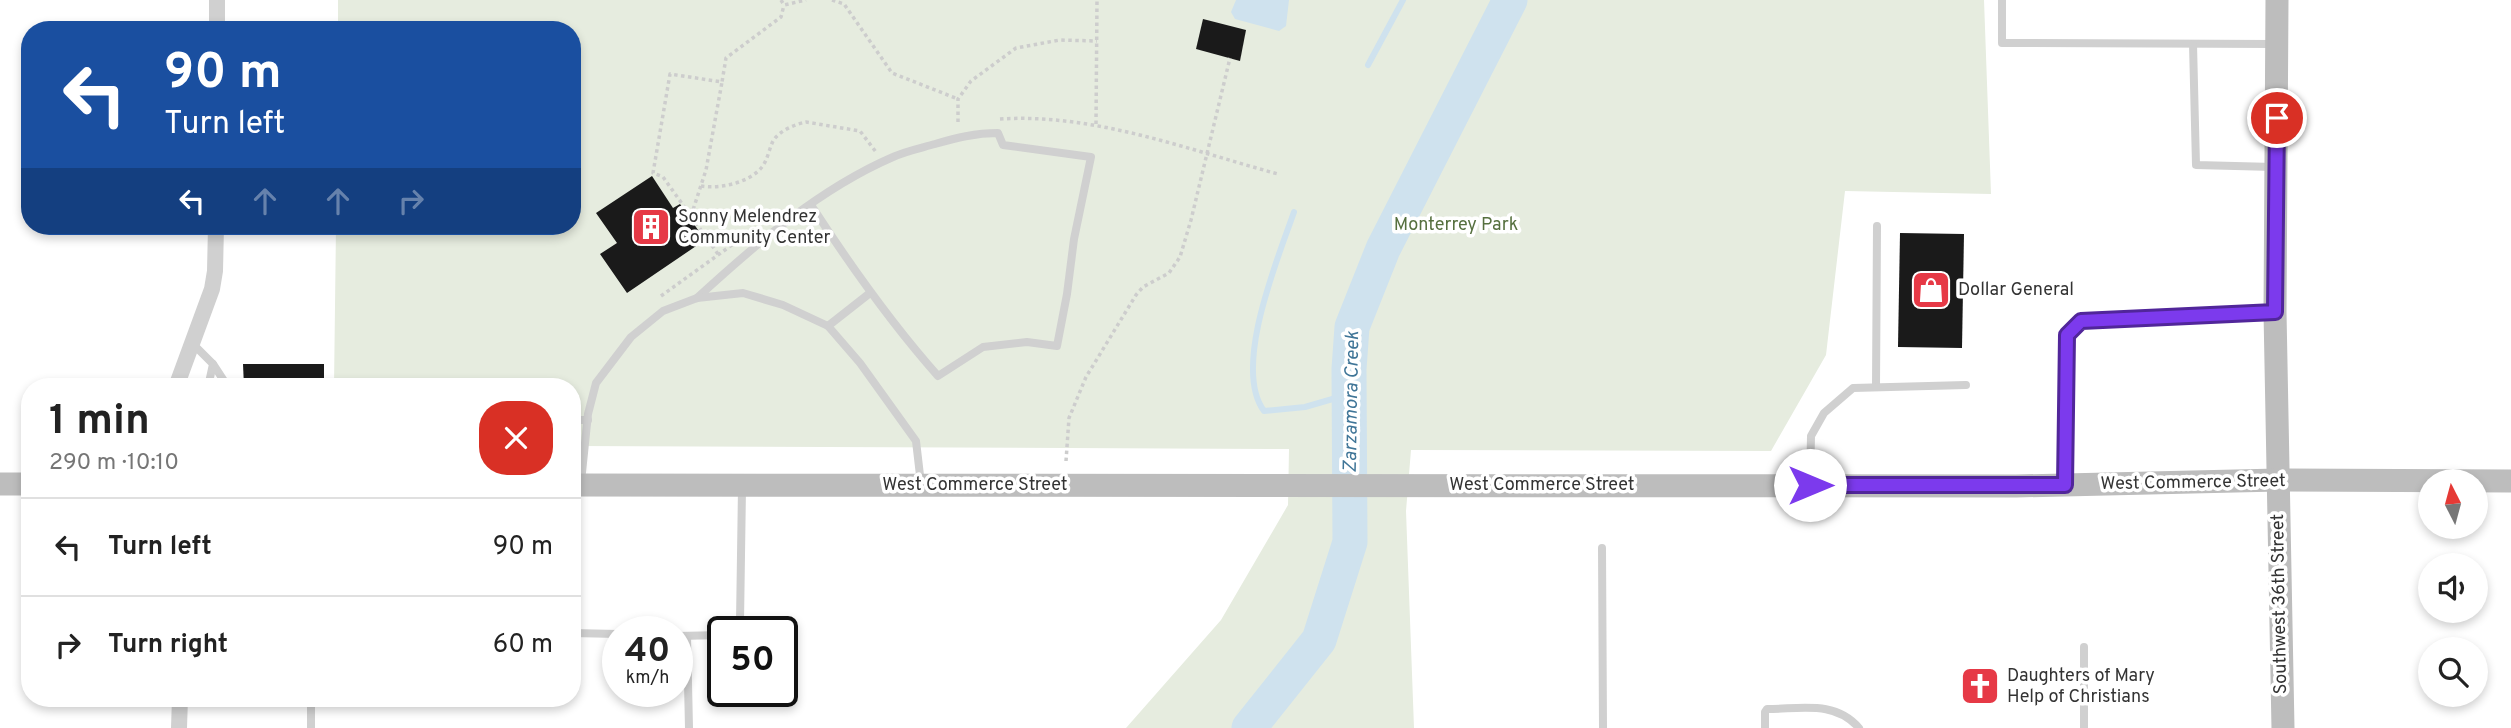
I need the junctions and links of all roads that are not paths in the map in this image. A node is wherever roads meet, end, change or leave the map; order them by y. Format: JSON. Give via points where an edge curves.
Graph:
{"nodes":[{"id":1,"x":217,"y":0,"type":"edge"},
{"id":2,"x":2277,"y":0,"type":"edge"},
{"id":3,"x":2002,"y":4,"type":"edge"},
{"id":4,"x":217,"y":21,"type":"edge"},
{"id":5,"x":2193,"y":44,"type":"junction"},
{"id":6,"x":2277,"y":44,"type":"junction"},
{"id":7,"x":2277,"y":167,"type":"junction"},
{"id":8,"x":811,"y":205,"type":"junction"},
{"id":9,"x":1877,"y":226,"type":"dead end"},
{"id":10,"x":216,"y":235,"type":"edge"},
{"id":11,"x":870,"y":293,"type":"junction"},
{"id":12,"x":697,"y":298,"type":"junction"},
{"id":13,"x":2275,"y":312,"type":"junction"},
{"id":14,"x":828,"y":326,"type":"junction"},
{"id":15,"x":191,"y":342,"type":"junction"},
{"id":16,"x":213,"y":364,"type":"junction"},
{"id":17,"x":179,"y":378,"type":"edge"},
{"id":18,"x":210,"y":378,"type":"edge"},
{"id":19,"x":222,"y":378,"type":"edge"},
{"id":20,"x":1966,"y":385,"type":"dead end"},
{"id":21,"x":1876,"y":387,"type":"junction"},
{"id":22,"x":581,"y":420,"type":"edge"},
{"id":23,"x":588,"y":420,"type":"junction"},
{"id":24,"x":581,"y":458,"type":"edge"},
{"id":25,"x":2278,"y":481,"type":"junction"},
{"id":26,"x":2511,"y":481,"type":"edge"},
{"id":27,"x":0,"y":484,"type":"edge"},
{"id":28,"x":21,"y":484,"type":"edge"},
{"id":29,"x":581,"y":485,"type":"edge"},
{"id":30,"x":742,"y":485,"type":"junction"},
{"id":31,"x":921,"y":485,"type":"junction"},
{"id":32,"x":1810,"y":485,"type":"junction"},
{"id":33,"x":2065,"y":485,"type":"junction"},
{"id":34,"x":1602,"y":548,"type":"dead end"},
{"id":35,"x":740,"y":616,"type":"edge"},
{"id":36,"x":581,"y":632,"type":"edge"},
{"id":37,"x":602,"y":633,"type":"edge"},
{"id":38,"x":2084,"y":647,"type":"dead end"},
{"id":39,"x":180,"y":707,"type":"edge"},
{"id":40,"x":311,"y":707,"type":"edge"},
{"id":41,"x":687,"y":707,"type":"edge"},
{"id":42,"x":179,"y":728,"type":"edge"},
{"id":43,"x":311,"y":728,"type":"edge"},
{"id":44,"x":689,"y":728,"type":"edge"},
{"id":45,"x":1603,"y":728,"type":"edge"},
{"id":46,"x":1765,"y":728,"type":"edge"},
{"id":47,"x":1858,"y":728,"type":"edge"},
{"id":48,"x":2084,"y":728,"type":"edge"},
{"id":49,"x":2283,"y":728,"type":"edge"}],
"edges":[{"from":1,"to":4,"type":"street"},
{"from":2,"to":6,"type":"main road","name":"Southwest 36th Street"},
{"from":3,"to":5,"type":"lane","via":[[2002,43]]},
{"from":5,"to":6,"type":"lane"},
{"from":5,"to":7,"type":"lane","via":[[2196,164]]},
{"from":6,"to":7,"type":"main road","name":"Southwest 36th Street"},
{"from":7,"to":13,"type":"main road","name":"Southwest 36th Street"},
{"from":8,"to":11,"type":"lane"},
{"from":8,"to":11,"type":"lane","via":[[894,156],[973,133],[998,133],[1003,145],[1091,157],[1057,346],[1027,342],[983,347],[938,376]]},
{"from":8,"to":12,"type":"lane","via":[[764,238]]},
{"from":9,"to":21,"type":"lane"},
{"from":10,"to":15,"type":"street","via":[[212,289]]},
{"from":11,"to":14,"type":"lane"},
{"from":12,"to":14,"type":"lane","via":[[743,293]]},
{"from":12,"to":23,"type":"lane","via":[[663,311],[631,337],[596,383]]},
{"from":13,"to":25,"type":"main road","name":"Southwest 36th Street"},
{"from":13,"to":33,"type":"lane","via":[[2081,321],[2067,335]]},
{"from":14,"to":31,"type":"lane","via":[[916,441]]},
{"from":15,"to":16,"type":"lane"},
{"from":15,"to":17,"type":"street"},
{"from":16,"to":18,"type":"lane"},
{"from":16,"to":19,"type":"lane"},
{"from":20,"to":21,"type":"lane"},
{"from":21,"to":32,"type":"lane","via":[[1853,388],[1824,412],[1811,436]]},
{"from":22,"to":23,"type":"lane"},
{"from":23,"to":24,"type":"lane"},
{"from":25,"to":26,"type":"main road","name":"West Commerce Street"},
{"from":25,"to":33,"type":"main road","name":"West Commerce Street"},
{"from":25,"to":49,"type":"main road","name":"Southwest 36th Street"},
{"from":27,"to":28,"type":"main road"},
{"from":29,"to":30,"type":"main road","name":"West Commerce Street"},
{"from":30,"to":31,"type":"main road","name":"West Commerce Street"},
{"from":30,"to":35,"type":"lane"},
{"from":31,"to":32,"type":"main road","name":"West Commerce Street"},
{"from":32,"to":33,"type":"main road","name":"West Commerce Street"},
{"from":34,"to":45,"type":"lane"},
{"from":36,"to":37,"type":"lane"},
{"from":38,"to":48,"type":"lane"},
{"from":39,"to":42,"type":"street"},
{"from":40,"to":43,"type":"lane"},
{"from":41,"to":44,"type":"lane"},
{"from":46,"to":47,"type":"lane","via":[[1768,709],[1831,708]]}]}
